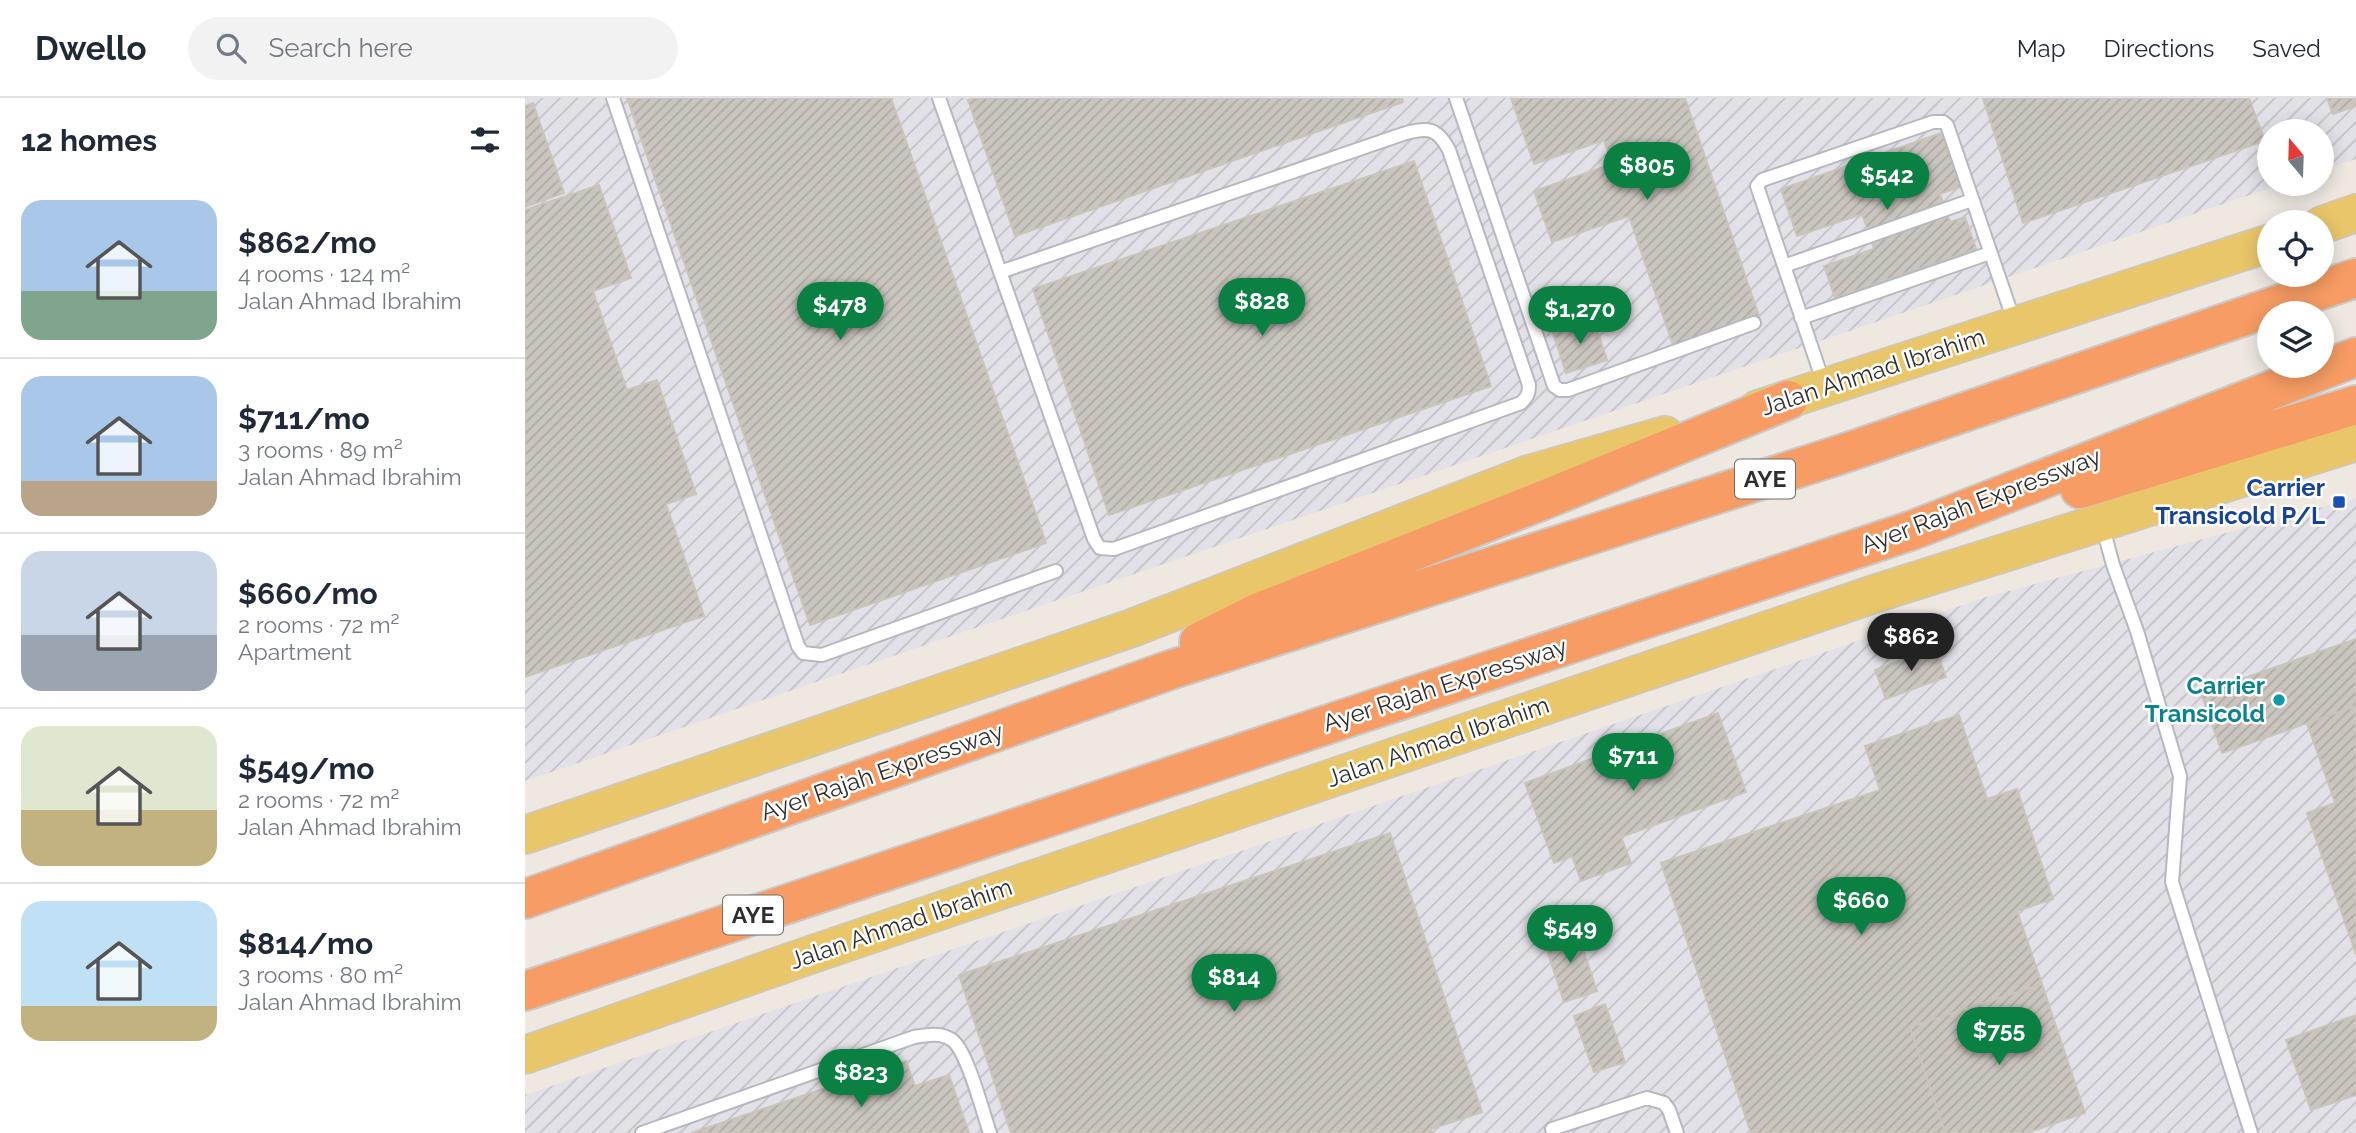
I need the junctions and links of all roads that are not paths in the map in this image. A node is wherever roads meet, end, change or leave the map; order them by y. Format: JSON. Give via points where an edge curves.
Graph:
{"nodes":[{"id":1,"x":613,"y":98,"type":"edge"},
{"id":2,"x":939,"y":98,"type":"edge"},
{"id":3,"x":1456,"y":98,"type":"edge"},
{"id":4,"x":1972,"y":200,"type":"junction"},
{"id":5,"x":2356,"y":213,"type":"edge"},
{"id":6,"x":2334,"y":221,"type":"edge"},
{"id":7,"x":2257,"y":247,"type":"edge"},
{"id":8,"x":1990,"y":253,"type":"junction"},
{"id":9,"x":1784,"y":267,"type":"junction"},
{"id":10,"x":1000,"y":272,"type":"junction"},
{"id":11,"x":2356,"y":278,"type":"edge"},
{"id":12,"x":1801,"y":318,"type":"junction"},
{"id":13,"x":1754,"y":323,"type":"dead end"},
{"id":14,"x":2016,"y":326,"type":"junction"},
{"id":15,"x":2356,"y":357,"type":"edge"},
{"id":16,"x":1825,"y":388,"type":"junction"},
{"id":17,"x":1788,"y":400,"type":"junction"},
{"id":18,"x":2356,"y":405,"type":"edge"},
{"id":19,"x":2356,"y":442,"type":"edge"},
{"id":20,"x":2102,"y":522,"type":"junction"},
{"id":21,"x":1913,"y":530,"type":"junction"},
{"id":22,"x":1056,"y":571,"type":"dead end"},
{"id":23,"x":1170,"y":670,"type":"junction"},
{"id":24,"x":525,"y":835,"type":"edge"},
{"id":25,"x":525,"y":899,"type":"edge"},
{"id":26,"x":525,"y":990,"type":"edge"},
{"id":27,"x":525,"y":1055,"type":"edge"},
{"id":28,"x":1552,"y":1129,"type":"dead end"},
{"id":29,"x":642,"y":1133,"type":"edge"},
{"id":30,"x":990,"y":1133,"type":"edge"},
{"id":31,"x":1677,"y":1133,"type":"edge"},
{"id":32,"x":2251,"y":1133,"type":"edge"}],
"edges":[{"from":1,"to":22,"type":"lane","via":[[803,653],[822,655]]},
{"from":2,"to":10,"type":"lane"},
{"from":3,"to":13,"type":"lane","via":[[1554,386],[1568,390]]},
{"from":4,"to":8,"type":"lane"},
{"from":4,"to":9,"type":"lane"},
{"from":4,"to":9,"type":"lane","via":[[1947,125],[1938,121],[1762,180],[1758,190]]},
{"from":5,"to":6,"type":"main road"},
{"from":7,"to":14,"type":"main road","name":"Jalan Ahmad Ibrahim"},
{"from":8,"to":12,"type":"lane"},
{"from":8,"to":14,"type":"lane"},
{"from":9,"to":12,"type":"lane"},
{"from":10,"to":10,"type":"lane","via":[[1403,134],[1429,130],[1437,132],[1449,150],[1529,391],[1521,403],[1114,549],[1100,548]]},
{"from":11,"to":23,"type":"highway","name":"Ayer Rajah Expressway","number":"AYE","via":[[1848,452]]},
{"from":12,"to":16,"type":"lane"},
{"from":14,"to":16,"type":"main road","name":"Jalan Ahmad Ibrahim"},
{"from":15,"to":21,"type":"highway","name":"Ayer Rajah Expressway","number":"AYE"},
{"from":16,"to":17,"type":"main road","name":"Jalan Ahmad Ibrahim"},
{"from":17,"to":23,"type":"highway","via":[[1257,613],[1203,639]]},
{"from":17,"to":24,"type":"main road","name":"Jalan Ahmad Ibrahim","via":[[1529,474],[1132,628]]},
{"from":18,"to":21,"type":"highway","via":[[2035,503]]},
{"from":19,"to":20,"type":"main road","name":"Jalan Ahmad Ibrahim"},
{"from":20,"to":27,"type":"main road","name":"Jalan Ahmad Ibrahim","via":[[1877,593]]},
{"from":20,"to":32,"type":"lane","via":[[2180,776],[2172,882]]},
{"from":21,"to":26,"type":"highway","name":"Ayer Rajah Expressway","number":"AYE"},
{"from":23,"to":25,"type":"highway","name":"Ayer Rajah Expressway","number":"AYE"},
{"from":28,"to":31,"type":"lane","via":[[1647,1098],[1664,1103]]},
{"from":29,"to":30,"type":"lane","via":[[932,1034],[953,1040],[964,1054]]}]}
